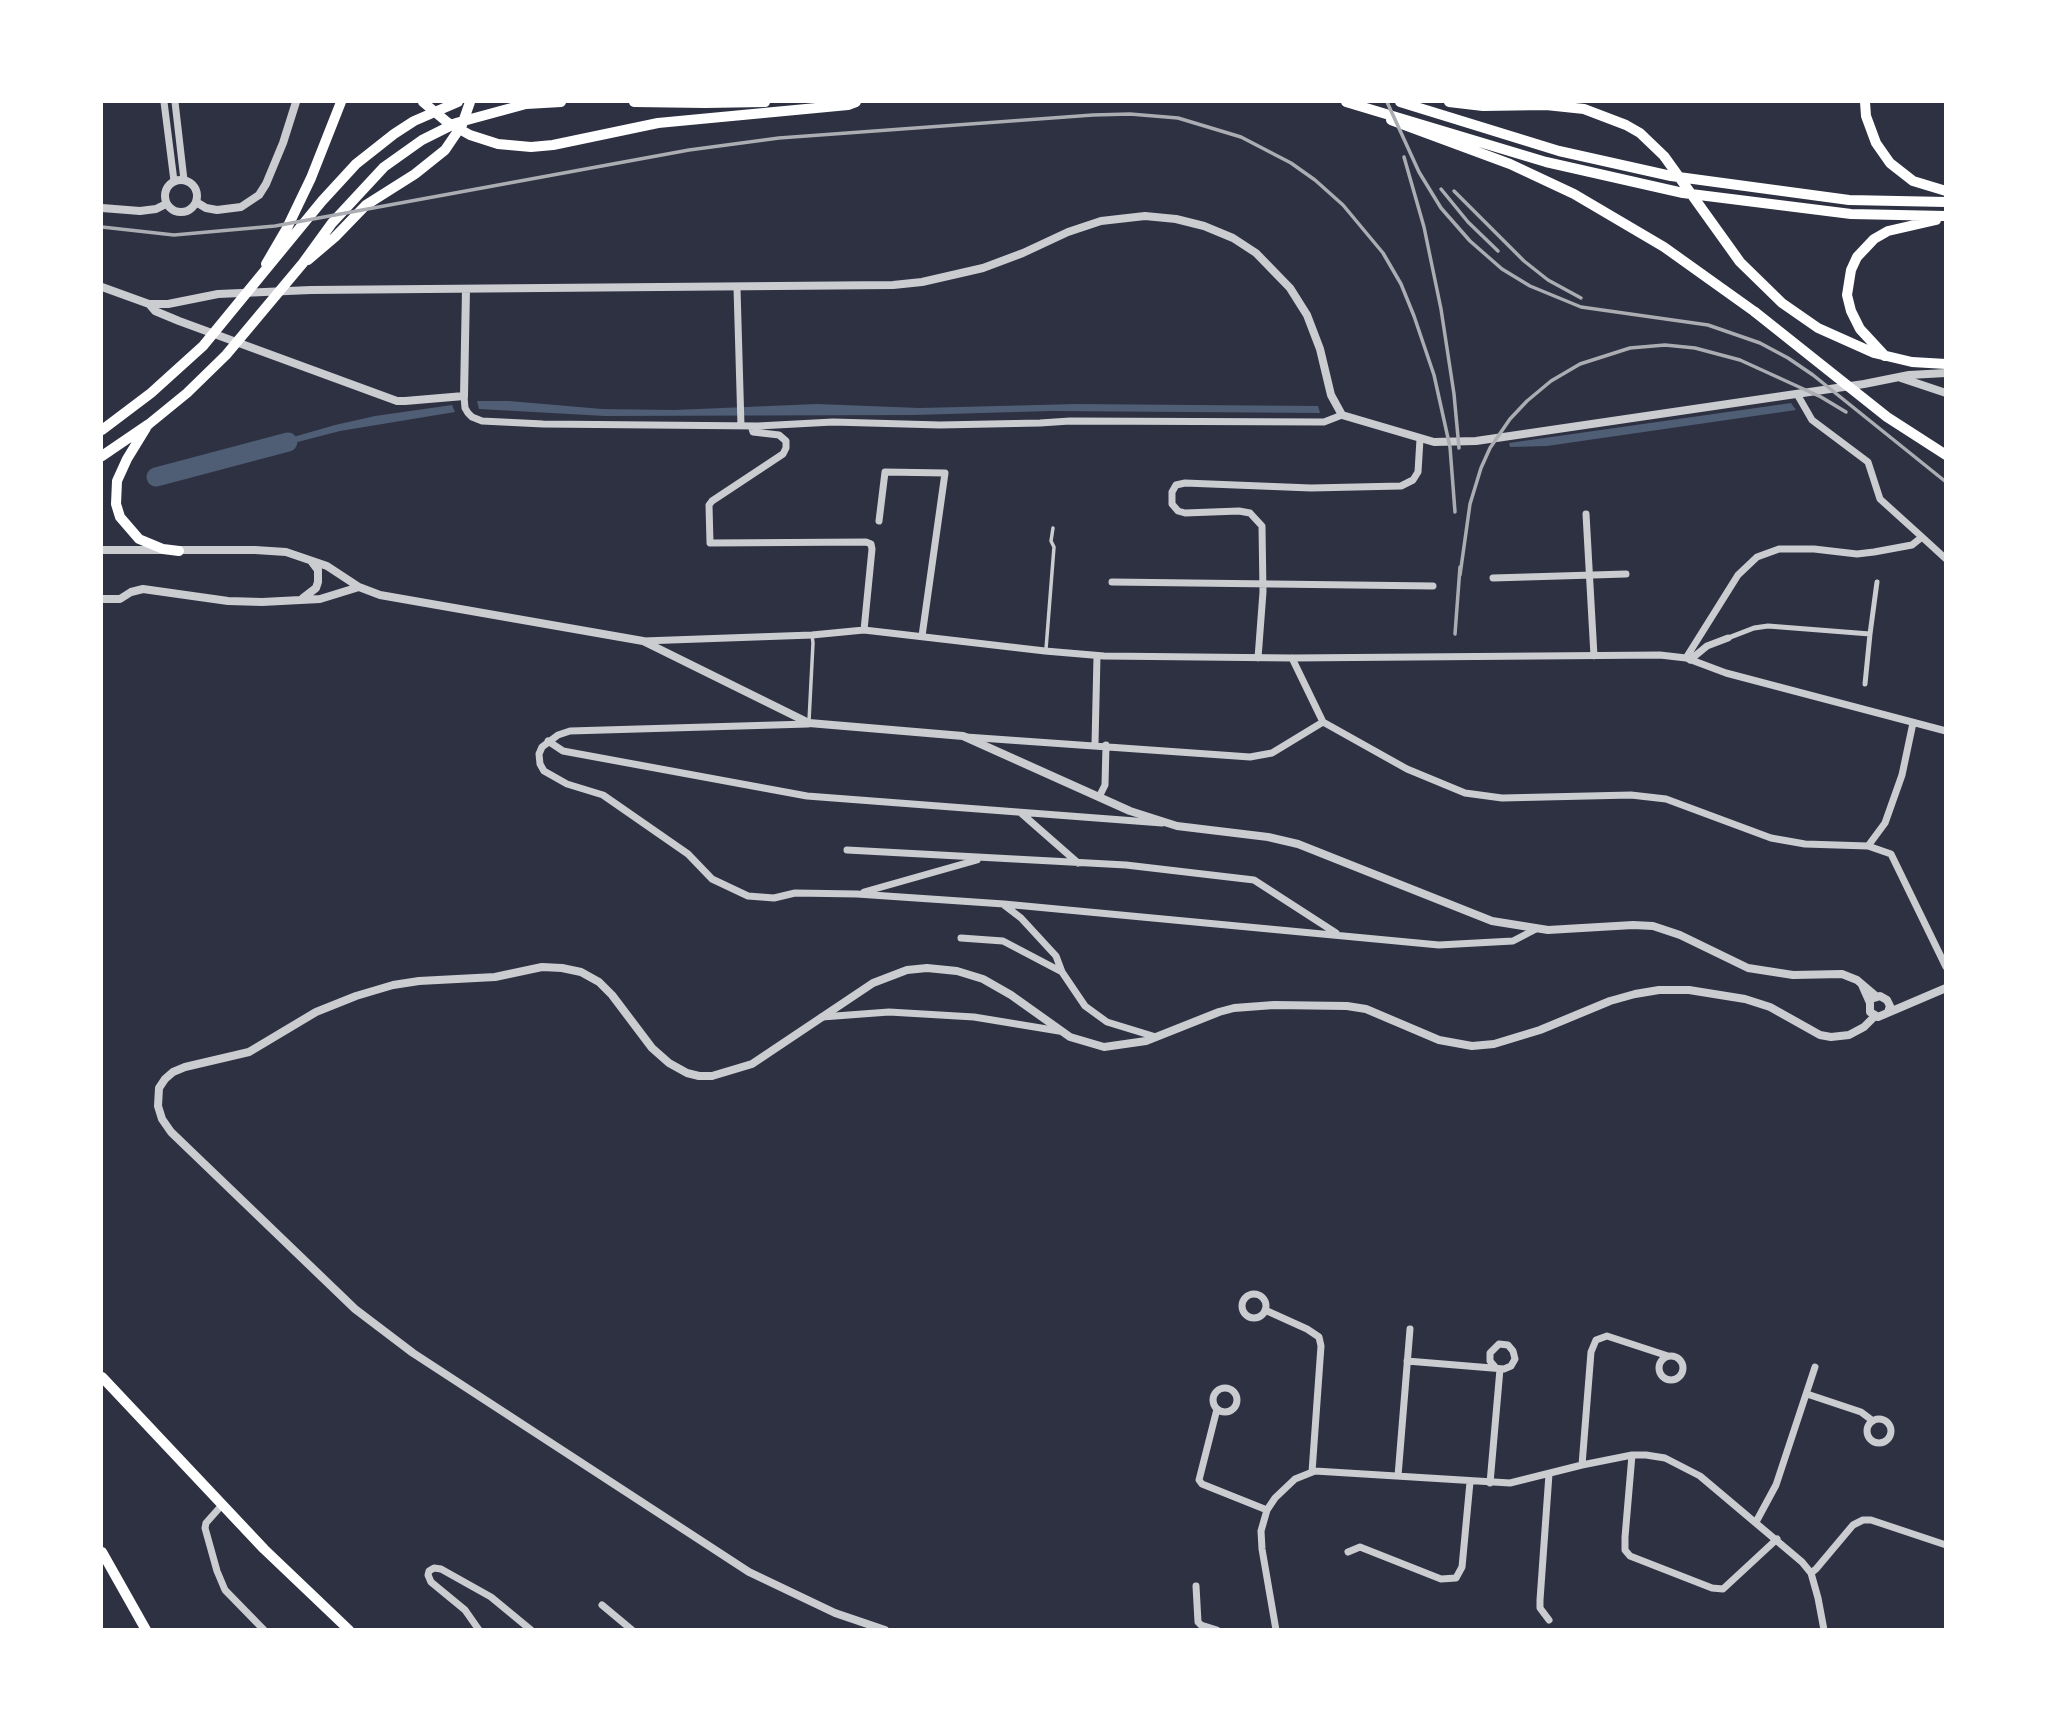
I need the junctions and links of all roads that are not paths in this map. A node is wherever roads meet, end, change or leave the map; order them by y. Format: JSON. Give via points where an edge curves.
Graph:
{"nodes":[{"id":1,"x":164,"y":102,"type":"edge"},
{"id":2,"x":175,"y":102,"type":"edge"},
{"id":3,"x":296,"y":102,"type":"edge"},
{"id":4,"x":341,"y":102,"type":"edge"},
{"id":5,"x":423,"y":102,"type":"edge"},
{"id":6,"x":458,"y":102,"type":"edge"},
{"id":7,"x":470,"y":102,"type":"edge"},
{"id":8,"x":561,"y":102,"type":"edge"},
{"id":9,"x":634,"y":102,"type":"edge"},
{"id":10,"x":765,"y":102,"type":"edge"},
{"id":11,"x":856,"y":102,"type":"edge"},
{"id":12,"x":1350,"y":102,"type":"edge"},
{"id":13,"x":1400,"y":102,"type":"edge"},
{"id":14,"x":1449,"y":102,"type":"edge"},
{"id":15,"x":1865,"y":102,"type":"edge"},
{"id":16,"x":178,"y":119,"type":"junction"},
{"id":17,"x":167,"y":120,"type":"junction"},
{"id":18,"x":184,"y":180,"type":"junction"},
{"id":19,"x":174,"y":181,"type":"junction"},
{"id":20,"x":1945,"y":191,"type":"edge"},
{"id":21,"x":196,"y":202,"type":"junction"},
{"id":22,"x":1945,"y":202,"type":"edge"},
{"id":23,"x":166,"y":204,"type":"junction"},
{"id":24,"x":102,"y":208,"type":"edge"},
{"id":25,"x":1945,"y":217,"type":"edge"},
{"id":26,"x":303,"y":263,"type":"junction"},
{"id":27,"x":256,"y":281,"type":"junction"},
{"id":28,"x":102,"y":287,"type":"edge"},
{"id":29,"x":737,"y":288,"type":"junction"},
{"id":30,"x":466,"y":289,"type":"junction"},
{"id":31,"x":176,"y":303,"type":"junction"},
{"id":32,"x":149,"y":304,"type":"junction"},
{"id":33,"x":179,"y":321,"type":"junction"},
{"id":34,"x":1885,"y":356,"type":"junction"},
{"id":35,"x":1945,"y":364,"type":"edge"},
{"id":36,"x":1945,"y":373,"type":"edge"},
{"id":37,"x":1901,"y":378,"type":"junction"},
{"id":38,"x":1945,"y":393,"type":"edge"},
{"id":39,"x":1797,"y":394,"type":"junction"},
{"id":40,"x":464,"y":396,"type":"junction"},
{"id":41,"x":1342,"y":415,"type":"junction"},
{"id":42,"x":149,"y":424,"type":"junction"},
{"id":43,"x":741,"y":426,"type":"junction"},
{"id":44,"x":751,"y":426,"type":"junction"},
{"id":45,"x":102,"y":430,"type":"edge"},
{"id":46,"x":1420,"y":439,"type":"junction"},
{"id":47,"x":1945,"y":455,"type":"edge"},
{"id":48,"x":102,"y":456,"type":"edge"},
{"id":49,"x":1586,"y":514,"type":"dead end"},
{"id":50,"x":879,"y":521,"type":"dead end"},
{"id":51,"x":1053,"y":528,"type":"dead end"},
{"id":52,"x":1922,"y":537,"type":"junction"},
{"id":53,"x":102,"y":550,"type":"edge"},
{"id":54,"x":179,"y":551,"type":"junction"},
{"id":55,"x":307,"y":557,"type":"junction"},
{"id":56,"x":1945,"y":559,"type":"edge"},
{"id":57,"x":1589,"y":574,"type":"junction"},
{"id":58,"x":1626,"y":574,"type":"dead end"},
{"id":59,"x":1493,"y":578,"type":"dead end"},
{"id":60,"x":1112,"y":582,"type":"dead end"},
{"id":61,"x":1877,"y":582,"type":"dead end"},
{"id":62,"x":1261,"y":583,"type":"junction"},
{"id":63,"x":1433,"y":586,"type":"dead end"},
{"id":64,"x":359,"y":587,"type":"junction"},
{"id":65,"x":303,"y":598,"type":"junction"},
{"id":66,"x":102,"y":599,"type":"edge"},
{"id":67,"x":864,"y":630,"type":"junction"},
{"id":68,"x":1870,"y":634,"type":"junction"},
{"id":69,"x":812,"y":635,"type":"junction"},
{"id":70,"x":922,"y":636,"type":"junction"},
{"id":71,"x":1728,"y":638,"type":"joint"},
{"id":72,"x":643,"y":641,"type":"junction"},
{"id":73,"x":1045,"y":652,"type":"junction"},
{"id":74,"x":1097,"y":656,"type":"junction"},
{"id":75,"x":1594,"y":656,"type":"junction"},
{"id":76,"x":1258,"y":658,"type":"junction"},
{"id":77,"x":1292,"y":658,"type":"junction"},
{"id":78,"x":1688,"y":659,"type":"junction"},
{"id":79,"x":1866,"y":684,"type":"dead end"},
{"id":80,"x":1323,"y":722,"type":"junction"},
{"id":81,"x":809,"y":723,"type":"junction"},
{"id":82,"x":1913,"y":723,"type":"junction"},
{"id":83,"x":1945,"y":731,"type":"edge"},
{"id":84,"x":963,"y":736,"type":"junction"},
{"id":85,"x":548,"y":741,"type":"junction"},
{"id":86,"x":1095,"y":744,"type":"junction"},
{"id":87,"x":1106,"y":745,"type":"junction"},
{"id":88,"x":1100,"y":797,"type":"junction"},
{"id":89,"x":1020,"y":813,"type":"junction"},
{"id":90,"x":1166,"y":823,"type":"junction"},
{"id":91,"x":1868,"y":846,"type":"junction"},
{"id":92,"x":846,"y":850,"type":"dead end"},
{"id":93,"x":981,"y":858,"type":"junction"},
{"id":94,"x":1079,"y":863,"type":"junction"},
{"id":95,"x":857,"y":894,"type":"junction"},
{"id":96,"x":1003,"y":904,"type":"junction"},
{"id":97,"x":1536,"y":929,"type":"junction"},
{"id":98,"x":1340,"y":935,"type":"junction"},
{"id":99,"x":961,"y":938,"type":"dead end"},
{"id":100,"x":1945,"y":967,"type":"edge"},
{"id":101,"x":1062,"y":972,"type":"junction"},
{"id":102,"x":1945,"y":988,"type":"edge"},
{"id":103,"x":1873,"y":1000,"type":"junction"},
{"id":104,"x":1887,"y":1000,"type":"junction"},
{"id":105,"x":1913,"y":1001,"type":"junction"},
{"id":106,"x":1888,"y":1012,"type":"junction"},
{"id":107,"x":1875,"y":1016,"type":"junction"},
{"id":108,"x":822,"y":1017,"type":"junction"},
{"id":109,"x":1059,"y":1031,"type":"junction"},
{"id":110,"x":1156,"y":1037,"type":"junction"},
{"id":111,"x":1265,"y":1310,"type":"dead end"},
{"id":112,"x":1410,"y":1329,"type":"dead end"},
{"id":113,"x":1668,"y":1356,"type":"dead end"},
{"id":114,"x":1407,"y":1361,"type":"junction"},
{"id":115,"x":1815,"y":1367,"type":"dead end"},
{"id":116,"x":102,"y":1377,"type":"edge"},
{"id":117,"x":1807,"y":1394,"type":"junction"},
{"id":118,"x":1217,"y":1409,"type":"dead end"},
{"id":119,"x":1873,"y":1421,"type":"dead end"},
{"id":120,"x":1632,"y":1455,"type":"junction"},
{"id":121,"x":1582,"y":1465,"type":"junction"},
{"id":122,"x":1311,"y":1472,"type":"junction"},
{"id":123,"x":1549,"y":1474,"type":"junction"},
{"id":124,"x":1398,"y":1476,"type":"junction"},
{"id":125,"x":1470,"y":1482,"type":"junction"},
{"id":126,"x":1490,"y":1483,"type":"junction"},
{"id":127,"x":222,"y":1505,"type":"junction"},
{"id":128,"x":1267,"y":1510,"type":"junction"},
{"id":129,"x":1756,"y":1522,"type":"junction"},
{"id":130,"x":1777,"y":1539,"type":"junction"},
{"id":131,"x":1945,"y":1545,"type":"edge"},
{"id":132,"x":102,"y":1552,"type":"edge"},
{"id":133,"x":1348,"y":1552,"type":"dead end"},
{"id":134,"x":1811,"y":1573,"type":"junction"},
{"id":135,"x":1196,"y":1586,"type":"dead end"},
{"id":136,"x":602,"y":1605,"type":"dead end"},
{"id":137,"x":1549,"y":1620,"type":"dead end"},
{"id":138,"x":146,"y":1629,"type":"edge"},
{"id":139,"x":264,"y":1629,"type":"edge"},
{"id":140,"x":349,"y":1629,"type":"edge"},
{"id":141,"x":479,"y":1629,"type":"edge"},
{"id":142,"x":531,"y":1629,"type":"edge"},
{"id":143,"x":632,"y":1629,"type":"edge"},
{"id":144,"x":885,"y":1629,"type":"edge"},
{"id":145,"x":1217,"y":1629,"type":"edge"},
{"id":146,"x":1276,"y":1629,"type":"edge"},
{"id":147,"x":1824,"y":1629,"type":"edge"}],
"edges":[{"from":1,"to":17,"type":"street"},
{"from":2,"to":16,"type":"street"},
{"from":3,"to":21,"type":"street","via":[[259,195],[241,207],[217,210]]},
{"from":4,"to":27,"type":"main road","via":[[298,207]]},
{"from":5,"to":11,"type":"main road","via":[[470,135],[531,147],[658,123]]},
{"from":6,"to":27,"type":"main road","via":[[414,121],[364,157],[321,201]]},
{"from":7,"to":26,"type":"main road","via":[[462,125],[445,150],[366,205]]},
{"from":8,"to":26,"type":"main road","via":[[526,104],[441,130],[384,167],[332,223]]},
{"from":9,"to":10,"type":"main road"},
{"from":12,"to":25,"type":"main road","via":[[1546,162],[1683,193],[1851,214]]},
{"from":12,"to":47,"type":"main road","via":[[1510,164],[1574,194],[1664,247],[1804,349],[1887,417]]},
{"from":13,"to":22,"type":"main road","via":[[1559,151],[1671,176],[1849,200]]},
{"from":14,"to":34,"type":"main road","via":[[1584,109],[1626,125],[1664,156],[1740,262],[1775,297],[1818,328]]},
{"from":15,"to":20,"type":"main road","via":[[1876,144],[1890,163],[1904,176]]},
{"from":16,"to":17,"type":"street"},
{"from":16,"to":18,"type":"street"},
{"from":17,"to":19,"type":"street"},
{"from":18,"to":19,"type":"street"},
{"from":18,"to":21,"type":"street","via":[[195,188]]},
{"from":19,"to":23,"type":"street","via":[[166,188]]},
{"from":21,"to":23,"type":"street","via":[[184,212]]},
{"from":23,"to":24,"type":"street","via":[[140,211]]},
{"from":25,"to":34,"type":"main road","via":[[1888,231],[1874,239],[1854,262],[1848,303],[1860,329]]},
{"from":26,"to":42,"type":"main road","via":[[226,355]]},
{"from":27,"to":45,"type":"main road","via":[[203,346]]},
{"from":28,"to":32,"type":"street"},
{"from":29,"to":30,"type":"street"},
{"from":29,"to":41,"type":"street","via":[[922,282],[1002,261],[1101,221],[1145,216],[1177,219],[1233,238],[1279,274],[1310,322]]},
{"from":29,"to":43,"type":"street"},
{"from":30,"to":31,"type":"street","via":[[218,294]]},
{"from":30,"to":40,"type":"street"},
{"from":31,"to":32,"type":"street"},
{"from":31,"to":33,"type":"street"},
{"from":32,"to":33,"type":"street"},
{"from":33,"to":40,"type":"street","via":[[397,401]]},
{"from":34,"to":35,"type":"main road"},
{"from":36,"to":37,"type":"street"},
{"from":37,"to":38,"type":"street"},
{"from":37,"to":39,"type":"street"},
{"from":39,"to":46,"type":"street","via":[[1476,442]]},
{"from":39,"to":52,"type":"street","via":[[1812,421],[1868,462],[1880,499]]},
{"from":40,"to":43,"type":"street","via":[[468,413],[482,421]]},
{"from":41,"to":44,"type":"street","via":[[1324,422]]},
{"from":41,"to":46,"type":"street"},
{"from":42,"to":48,"type":"main road"},
{"from":42,"to":54,"type":"main road","via":[[117,481],[116,505],[139,539]]},
{"from":43,"to":44,"type":"street"},
{"from":44,"to":67,"type":"street","via":[[753,432],[779,435],[786,448],[712,501],[710,543],[871,544]]},
{"from":46,"to":62,"type":"street","via":[[1418,472],[1401,486],[1176,485],[1172,504],[1178,511],[1239,511],[1258,520],[1262,526]]},
{"from":49,"to":57,"type":"street"},
{"from":50,"to":70,"type":"street","via":[[885,472],[945,473]]},
{"from":51,"to":73,"type":"lane"},
{"from":52,"to":56,"type":"street"},
{"from":52,"to":78,"type":"street","via":[[1912,545],[1874,552],[1779,548],[1757,557],[1738,575]]},
{"from":53,"to":54,"type":"street"},
{"from":54,"to":55,"type":"street","via":[[255,550]]},
{"from":55,"to":64,"type":"street"},
{"from":55,"to":65,"type":"street","via":[[316,565],[318,582]]},
{"from":57,"to":58,"type":"street"},
{"from":57,"to":59,"type":"street"},
{"from":57,"to":75,"type":"street"},
{"from":60,"to":62,"type":"street"},
{"from":61,"to":68,"type":"street"},
{"from":62,"to":63,"type":"street"},
{"from":62,"to":76,"type":"street"},
{"from":64,"to":65,"type":"street","via":[[320,599]]},
{"from":64,"to":72,"type":"street","via":[[380,595]]},
{"from":65,"to":66,"type":"street","via":[[228,601],[144,589],[120,599]]},
{"from":67,"to":69,"type":"street"},
{"from":67,"to":70,"type":"street"},
{"from":68,"to":71,"type":"street","via":[[1768,626]]},
{"from":68,"to":79,"type":"street"},
{"from":69,"to":72,"type":"street"},
{"from":69,"to":81,"type":"lane"},
{"from":70,"to":73,"type":"street"},
{"from":71,"to":78,"type":"street"},
{"from":72,"to":81,"type":"street"},
{"from":73,"to":74,"type":"street"},
{"from":74,"to":76,"type":"street"},
{"from":74,"to":86,"type":"street"},
{"from":75,"to":77,"type":"street"},
{"from":75,"to":78,"type":"street"},
{"from":76,"to":77,"type":"street"},
{"from":77,"to":80,"type":"street"},
{"from":78,"to":82,"type":"street"},
{"from":80,"to":87,"type":"street","via":[[1272,753],[1250,757]]},
{"from":80,"to":91,"type":"street","via":[[1407,769],[1465,793],[1502,798],[1632,795],[1666,799],[1771,838]]},
{"from":81,"to":84,"type":"street"},
{"from":81,"to":85,"type":"street","via":[[570,731]]},
{"from":82,"to":83,"type":"street"},
{"from":82,"to":91,"type":"street","via":[[1885,823]]},
{"from":84,"to":86,"type":"street"},
{"from":84,"to":88,"type":"street"},
{"from":85,"to":89,"type":"street","via":[[563,751],[807,796]]},
{"from":85,"to":95,"type":"street","via":[[540,754],[544,771],[603,795],[688,854],[712,879],[748,896]]},
{"from":86,"to":87,"type":"street"},
{"from":87,"to":88,"type":"street","via":[[1105,785]]},
{"from":88,"to":90,"type":"street"},
{"from":89,"to":90,"type":"street"},
{"from":89,"to":94,"type":"street"},
{"from":90,"to":97,"type":"street","via":[[1298,844],[1473,915]]},
{"from":91,"to":100,"type":"street","via":[[1891,854]]},
{"from":92,"to":93,"type":"street"},
{"from":93,"to":94,"type":"street"},
{"from":93,"to":95,"type":"street"},
{"from":94,"to":98,"type":"street","via":[[1254,880]]},
{"from":95,"to":96,"type":"street"},
{"from":96,"to":98,"type":"street"},
{"from":96,"to":101,"type":"street","via":[[1056,956]]},
{"from":97,"to":98,"type":"street","via":[[1513,941],[1438,945]]},
{"from":97,"to":103,"type":"street","via":[[1653,926],[1680,934],[1748,968],[1850,976]]},
{"from":99,"to":101,"type":"street","via":[[1003,941]]},
{"from":101,"to":110,"type":"street","via":[[1085,1006],[1107,1022]]},
{"from":102,"to":105,"type":"street"},
{"from":103,"to":104,"type":"street"},
{"from":103,"to":107,"type":"street","via":[[1869,1009]]},
{"from":104,"to":105,"type":"street"},
{"from":104,"to":106,"type":"street"},
{"from":105,"to":106,"type":"street"},
{"from":106,"to":107,"type":"street"},
{"from":107,"to":110,"type":"street","via":[[1849,1035],[1831,1037],[1745,999],[1659,990],[1610,1001],[1494,1044],[1451,1044],[1366,1009],[1311,1005],[1234,1008]]},
{"from":108,"to":109,"type":"street","via":[[897,1012],[974,1017]]},
{"from":108,"to":109,"type":"street","via":[[889,976],[944,969],[995,985]]},
{"from":108,"to":144,"type":"street","via":[[752,1065],[712,1076],[687,1073],[669,1063],[612,995],[581,972],[542,967],[495,977],[404,983],[316,1012],[249,1052],[173,1072],[159,1088],[158,1106],[171,1132],[213,1175],[355,1309],[413,1353],[740,1567],[835,1613]]},
{"from":109,"to":110,"type":"street","via":[[1104,1047]]},
{"from":111,"to":122,"type":"street","via":[[1319,1337]]},
{"from":112,"to":114,"type":"street"},
{"from":113,"to":121,"type":"street","via":[[1607,1336],[1596,1340],[1591,1352]]},
{"from":114,"to":124,"type":"street"},
{"from":114,"to":126,"type":"street","via":[[1498,1368]]},
{"from":115,"to":117,"type":"street"},
{"from":116,"to":127,"type":"main road"},
{"from":117,"to":119,"type":"street","via":[[1861,1412]]},
{"from":117,"to":129,"type":"street","via":[[1776,1485]]},
{"from":118,"to":128,"type":"street","via":[[1199,1480]]},
{"from":120,"to":121,"type":"street"},
{"from":120,"to":129,"type":"street","via":[[1665,1458],[1688,1468]]},
{"from":120,"to":130,"type":"street","via":[[1625,1537],[1630,1556],[1723,1589]]},
{"from":121,"to":123,"type":"street"},
{"from":122,"to":124,"type":"street"},
{"from":122,"to":128,"type":"street","via":[[1294,1479]]},
{"from":123,"to":126,"type":"street"},
{"from":123,"to":137,"type":"street","via":[[1539,1600]]},
{"from":124,"to":125,"type":"street"},
{"from":125,"to":126,"type":"street"},
{"from":125,"to":133,"type":"street","via":[[1462,1567],[1456,1578],[1441,1579],[1360,1547]]},
{"from":127,"to":139,"type":"street","via":[[205,1523],[217,1571],[225,1590]]},
{"from":127,"to":140,"type":"main road"},
{"from":128,"to":146,"type":"street","via":[[1262,1549]]},
{"from":129,"to":130,"type":"street"},
{"from":130,"to":134,"type":"street"},
{"from":131,"to":134,"type":"street","via":[[1863,1520],[1853,1525]]},
{"from":132,"to":138,"type":"main road"},
{"from":134,"to":147,"type":"street"},
{"from":135,"to":145,"type":"street","via":[[1198,1622]]},
{"from":136,"to":143,"type":"street"},
{"from":141,"to":142,"type":"street","via":[[465,1609],[431,1582],[429,1571],[441,1569],[491,1597]]}]}
